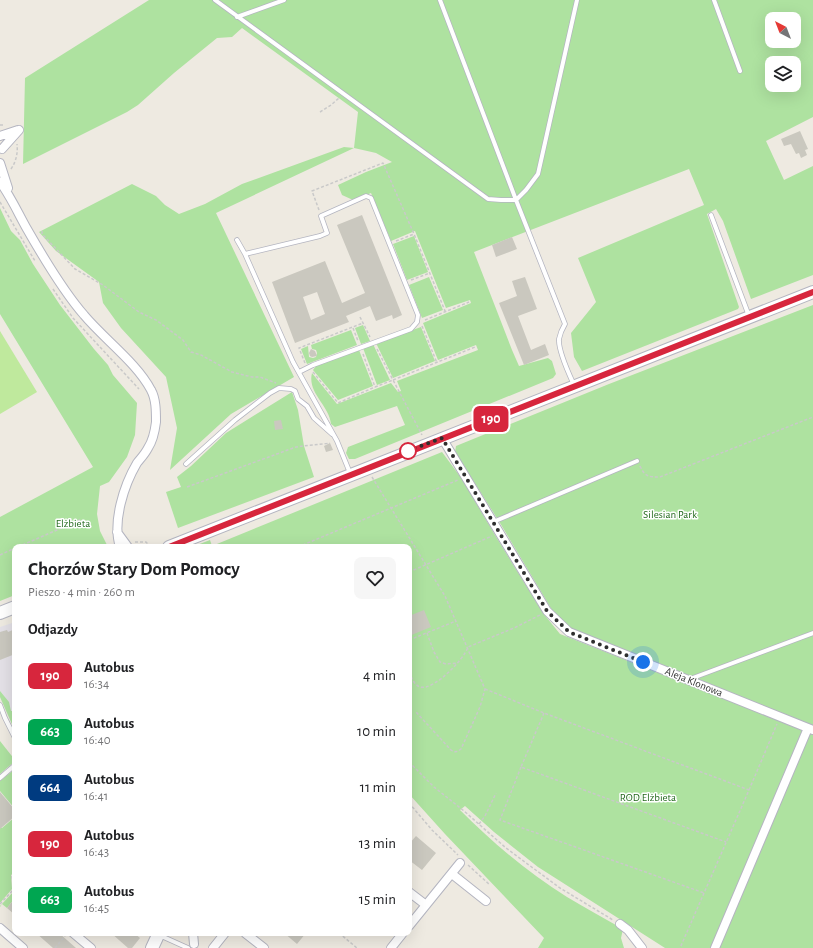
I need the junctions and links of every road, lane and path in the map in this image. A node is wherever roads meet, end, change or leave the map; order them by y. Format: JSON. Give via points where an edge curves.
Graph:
{"nodes":[{"id":1,"x":215,"y":0,"type":"edge"},
{"id":2,"x":284,"y":0,"type":"edge"},
{"id":3,"x":440,"y":0,"type":"edge"},
{"id":4,"x":577,"y":0,"type":"edge"},
{"id":5,"x":714,"y":0,"type":"edge"},
{"id":6,"x":237,"y":18,"type":"junction"},
{"id":7,"x":740,"y":71,"type":"dead end"},
{"id":8,"x":342,"y":93,"type":"junction"},
{"id":9,"x":320,"y":112,"type":"dead end"},
{"id":10,"x":0,"y":136,"type":"edge"},
{"id":11,"x":17,"y":142,"type":"dead end"},
{"id":12,"x":1,"y":149,"type":"edge"},
{"id":13,"x":0,"y":163,"type":"edge"},
{"id":14,"x":10,"y":170,"type":"dead end"},
{"id":15,"x":0,"y":182,"type":"edge"},
{"id":16,"x":10,"y":195,"type":"junction"},
{"id":17,"x":516,"y":200,"type":"junction"},
{"id":18,"x":0,"y":202,"type":"edge"},
{"id":19,"x":711,"y":215,"type":"dead end"},
{"id":20,"x":42,"y":231,"type":"dead end"},
{"id":21,"x":414,"y":234,"type":"dead end"},
{"id":22,"x":237,"y":240,"type":"dead end"},
{"id":23,"x":390,"y":244,"type":"junction"},
{"id":24,"x":245,"y":254,"type":"junction"},
{"id":25,"x":36,"y":263,"type":"dead end"},
{"id":26,"x":430,"y":273,"type":"dead end"},
{"id":27,"x":405,"y":282,"type":"junction"},
{"id":28,"x":52,"y":288,"type":"dead end"},
{"id":29,"x":813,"y":292,"type":"edge"},
{"id":30,"x":469,"y":302,"type":"dead end"},
{"id":31,"x":360,"y":317,"type":"dead end"},
{"id":32,"x":750,"y":317,"type":"junction"},
{"id":33,"x":417,"y":322,"type":"junction"},
{"id":34,"x":363,"y":323,"type":"junction"},
{"id":35,"x":353,"y":327,"type":"junction"},
{"id":36,"x":372,"y":340,"type":"dead end"},
{"id":37,"x":374,"y":344,"type":"dead end"},
{"id":38,"x":359,"y":345,"type":"dead end"},
{"id":39,"x":475,"y":347,"type":"dead end"},
{"id":40,"x":361,"y":349,"type":"dead end"},
{"id":41,"x":437,"y":363,"type":"junction"},
{"id":42,"x":306,"y":364,"type":"dead end"},
{"id":43,"x":299,"y":372,"type":"junction"},
{"id":44,"x":312,"y":372,"type":"dead end"},
{"id":45,"x":393,"y":380,"type":"junction"},
{"id":46,"x":574,"y":386,"type":"junction"},
{"id":47,"x":375,"y":387,"type":"junction"},
{"id":48,"x":284,"y":388,"type":"junction"},
{"id":49,"x":139,"y":389,"type":"dead end"},
{"id":50,"x":813,"y":417,"type":"edge"},
{"id":51,"x":334,"y":435,"type":"junction"},
{"id":52,"x":423,"y":438,"type":"dead end"},
{"id":53,"x":442,"y":438,"type":"junction"},
{"id":54,"x":330,"y":443,"type":"dead end"},
{"id":55,"x":637,"y":461,"type":"joint"},
{"id":56,"x":186,"y":464,"type":"dead end"},
{"id":57,"x":351,"y":474,"type":"junction"},
{"id":58,"x":371,"y":476,"type":"dead end"},
{"id":59,"x":466,"y":477,"type":"junction"},
{"id":60,"x":187,"y":487,"type":"dead end"},
{"id":61,"x":391,"y":508,"type":"junction"},
{"id":62,"x":82,"y":519,"type":"dead end"},
{"id":63,"x":493,"y":523,"type":"junction"},
{"id":64,"x":117,"y":532,"type":"junction"},
{"id":65,"x":499,"y":533,"type":"junction"},
{"id":66,"x":25,"y":544,"type":"edge"},
{"id":67,"x":119,"y":544,"type":"edge"},
{"id":68,"x":128,"y":544,"type":"edge"},
{"id":69,"x":131,"y":544,"type":"edge"},
{"id":70,"x":148,"y":544,"type":"edge"},
{"id":71,"x":177,"y":544,"type":"edge"},
{"id":72,"x":305,"y":544,"type":"edge"},
{"id":73,"x":12,"y":549,"type":"edge"},
{"id":74,"x":0,"y":555,"type":"edge"},
{"id":75,"x":427,"y":565,"type":"junction"},
{"id":76,"x":412,"y":571,"type":"edge"},
{"id":77,"x":12,"y":608,"type":"edge"},
{"id":78,"x":547,"y":611,"type":"junction"},
{"id":79,"x":0,"y":613,"type":"edge"},
{"id":80,"x":456,"y":621,"type":"junction"},
{"id":81,"x":426,"y":633,"type":"junction"},
{"id":82,"x":813,"y":633,"type":"edge"},
{"id":83,"x":412,"y":639,"type":"edge"},
{"id":84,"x":468,"y":647,"type":"junction"},
{"id":85,"x":458,"y":663,"type":"junction"},
{"id":86,"x":412,"y":678,"type":"edge"},
{"id":87,"x":688,"y":680,"type":"junction"},
{"id":88,"x":485,"y":688,"type":"junction"},
{"id":89,"x":0,"y":705,"type":"edge"},
{"id":90,"x":414,"y":711,"type":"dead end"},
{"id":91,"x":1,"y":712,"type":"edge"},
{"id":92,"x":544,"y":713,"type":"junction"},
{"id":93,"x":779,"y":716,"type":"junction"},
{"id":94,"x":810,"y":729,"type":"edge"},
{"id":95,"x":12,"y":732,"type":"edge"},
{"id":96,"x":412,"y":765,"type":"edge"},
{"id":97,"x":12,"y":768,"type":"edge"},
{"id":98,"x":521,"y":768,"type":"junction"},
{"id":99,"x":0,"y":778,"type":"edge"},
{"id":100,"x":749,"y":790,"type":"junction"},
{"id":101,"x":496,"y":793,"type":"dead end"},
{"id":102,"x":412,"y":807,"type":"edge"},
{"id":103,"x":479,"y":824,"type":"junction"},
{"id":104,"x":726,"y":842,"type":"junction"},
{"id":105,"x":462,"y":861,"type":"junction"},
{"id":106,"x":452,"y":874,"type":"junction"},
{"id":107,"x":490,"y":885,"type":"dead end"},
{"id":108,"x":12,"y":891,"type":"edge"},
{"id":109,"x":704,"y":893,"type":"junction"},
{"id":110,"x":412,"y":894,"type":"edge"},
{"id":111,"x":486,"y":901,"type":"dead end"},
{"id":112,"x":0,"y":904,"type":"edge"},
{"id":113,"x":426,"y":905,"type":"junction"},
{"id":114,"x":412,"y":922,"type":"edge"},
{"id":115,"x":620,"y":924,"type":"joint"},
{"id":116,"x":0,"y":928,"type":"edge"},
{"id":117,"x":66,"y":936,"type":"edge"},
{"id":118,"x":77,"y":936,"type":"edge"},
{"id":119,"x":156,"y":936,"type":"edge"},
{"id":120,"x":163,"y":936,"type":"edge"},
{"id":121,"x":193,"y":936,"type":"edge"},
{"id":122,"x":223,"y":936,"type":"edge"},
{"id":123,"x":249,"y":936,"type":"edge"},
{"id":124,"x":343,"y":936,"type":"edge"},
{"id":125,"x":401,"y":936,"type":"edge"},
{"id":126,"x":191,"y":946,"type":"edge"},
{"id":127,"x":23,"y":948,"type":"edge"},
{"id":128,"x":55,"y":948,"type":"edge"},
{"id":129,"x":91,"y":948,"type":"edge"},
{"id":130,"x":152,"y":948,"type":"edge"},
{"id":131,"x":213,"y":948,"type":"edge"},
{"id":132,"x":264,"y":948,"type":"edge"},
{"id":133,"x":357,"y":948,"type":"edge"},
{"id":134,"x":391,"y":948,"type":"edge"},
{"id":135,"x":642,"y":948,"type":"edge"},
{"id":136,"x":680,"y":948,"type":"edge"},
{"id":137,"x":715,"y":948,"type":"edge"}],
"edges":[{"from":1,"to":6,"type":"lane"},
{"from":2,"to":6,"type":"lane"},
{"from":3,"to":17,"type":"lane"},
{"from":4,"to":17,"type":"lane","via":[[538,174]]},
{"from":5,"to":7,"type":"lane"},
{"from":6,"to":8,"type":"lane"},
{"from":8,"to":9,"type":"path"},
{"from":8,"to":17,"type":"lane","via":[[488,199]]},
{"from":10,"to":12,"type":"street","via":[[19,130]]},
{"from":11,"to":14,"type":"path","via":[[16,159]]},
{"from":13,"to":16,"type":"street"},
{"from":15,"to":16,"type":"street"},
{"from":16,"to":64,"type":"street","via":[[27,230],[74,303],[96,330],[126,358],[151,390],[156,406],[156,424],[149,448],[138,463],[122,497]]},
{"from":17,"to":46,"type":"lane","via":[[565,324],[559,341],[560,348]]},
{"from":18,"to":25,"type":"path"},
{"from":19,"to":32,"type":"lane"},
{"from":20,"to":48,"type":"path","via":[[75,269],[103,285],[139,312],[156,320],[183,340],[191,352],[232,372],[264,378]]},
{"from":21,"to":23,"type":"path"},
{"from":22,"to":24,"type":"lane"},
{"from":23,"to":24,"type":"lane","via":[[371,198],[366,196],[321,216],[327,233]]},
{"from":23,"to":27,"type":"lane"},
{"from":24,"to":43,"type":"lane"},
{"from":26,"to":27,"type":"path"},
{"from":27,"to":33,"type":"lane","via":[[418,315]]},
{"from":28,"to":49,"type":"path","via":[[77,323]]},
{"from":29,"to":32,"type":"street"},
{"from":30,"to":33,"type":"path"},
{"from":31,"to":34,"type":"path"},
{"from":32,"to":46,"type":"street"},
{"from":33,"to":41,"type":"path","via":[[422,326]]},
{"from":33,"to":43,"type":"lane","via":[[411,328]]},
{"from":34,"to":35,"type":"path"},
{"from":34,"to":36,"type":"path"},
{"from":35,"to":38,"type":"path"},
{"from":35,"to":42,"type":"path","via":[[299,348]]},
{"from":37,"to":45,"type":"path"},
{"from":39,"to":41,"type":"path"},
{"from":40,"to":47,"type":"path"},
{"from":41,"to":45,"type":"path"},
{"from":43,"to":51,"type":"lane"},
{"from":44,"to":47,"type":"path","via":[[338,403]]},
{"from":45,"to":47,"type":"path"},
{"from":45,"to":52,"type":"path"},
{"from":46,"to":53,"type":"street"},
{"from":48,"to":51,"type":"lane","via":[[295,391],[298,399],[307,406],[314,418]]},
{"from":48,"to":56,"type":"lane","via":[[270,393],[239,417]]},
{"from":50,"to":55,"type":"path","via":[[660,477],[650,477],[643,472]]},
{"from":51,"to":57,"type":"lane"},
{"from":53,"to":57,"type":"street"},
{"from":53,"to":59,"type":"street","name":"Aleja Klonowa"},
{"from":54,"to":60,"type":"path","via":[[296,447]]},
{"from":55,"to":63,"type":"lane"},
{"from":57,"to":71,"type":"street"},
{"from":58,"to":61,"type":"path"},
{"from":59,"to":61,"type":"path"},
{"from":59,"to":63,"type":"street","name":"Aleja Klonowa"},
{"from":61,"to":72,"type":"path"},
{"from":61,"to":75,"type":"path"},
{"from":62,"to":66,"type":"path"},
{"from":63,"to":65,"type":"street","name":"Aleja Klonowa"},
{"from":64,"to":67,"type":"street"},
{"from":64,"to":68,"type":"street"},
{"from":65,"to":75,"type":"path"},
{"from":65,"to":78,"type":"street","name":"Aleja Klonowa"},
{"from":69,"to":70,"type":"path","via":[[138,541]]},
{"from":73,"to":74,"type":"path"},
{"from":75,"to":76,"type":"path"},
{"from":75,"to":80,"type":"path"},
{"from":77,"to":79,"type":"street"},
{"from":78,"to":84,"type":"path"},
{"from":78,"to":87,"type":"street","name":"Aleja Klonowa","via":[[569,632]]},
{"from":80,"to":81,"type":"path"},
{"from":80,"to":84,"type":"path"},
{"from":81,"to":83,"type":"path"},
{"from":81,"to":85,"type":"path","via":[[440,662]]},
{"from":82,"to":87,"type":"lane"},
{"from":84,"to":85,"type":"path"},
{"from":84,"to":88,"type":"path"},
{"from":85,"to":86,"type":"path","via":[[441,679],[425,687],[416,685]]},
{"from":87,"to":93,"type":"street","name":"Aleja Klonowa"},
{"from":88,"to":90,"type":"path","via":[[480,707],[458,751],[450,750]]},
{"from":88,"to":92,"type":"path"},
{"from":89,"to":91,"type":"lane"},
{"from":91,"to":95,"type":"lane"},
{"from":92,"to":98,"type":"path"},
{"from":92,"to":100,"type":"path"},
{"from":93,"to":94,"type":"street","name":"Aleja Klonowa"},
{"from":93,"to":100,"type":"path"},
{"from":94,"to":137,"type":"street"},
{"from":96,"to":103,"type":"path"},
{"from":97,"to":99,"type":"lane"},
{"from":98,"to":104,"type":"path"},
{"from":98,"to":109,"type":"path","via":[[500,820]]},
{"from":100,"to":104,"type":"path"},
{"from":101,"to":103,"type":"path"},
{"from":102,"to":105,"type":"path"},
{"from":103,"to":115,"type":"path","via":[[506,848],[560,888]]},
{"from":104,"to":109,"type":"path"},
{"from":105,"to":106,"type":"street"},
{"from":105,"to":107,"type":"path"},
{"from":106,"to":111,"type":"street"},
{"from":106,"to":113,"type":"street"},
{"from":108,"to":112,"type":"path"},
{"from":109,"to":136,"type":"path"},
{"from":110,"to":113,"type":"street"},
{"from":113,"to":114,"type":"street"},
{"from":115,"to":135,"type":"street"},
{"from":116,"to":127,"type":"street"},
{"from":117,"to":128,"type":"path"},
{"from":118,"to":129,"type":"street"},
{"from":119,"to":130,"type":"street"},
{"from":120,"to":126,"type":"lane"},
{"from":121,"to":126,"type":"street"},
{"from":122,"to":131,"type":"street"},
{"from":123,"to":132,"type":"street"},
{"from":124,"to":133,"type":"path"},
{"from":125,"to":134,"type":"street"}]}
